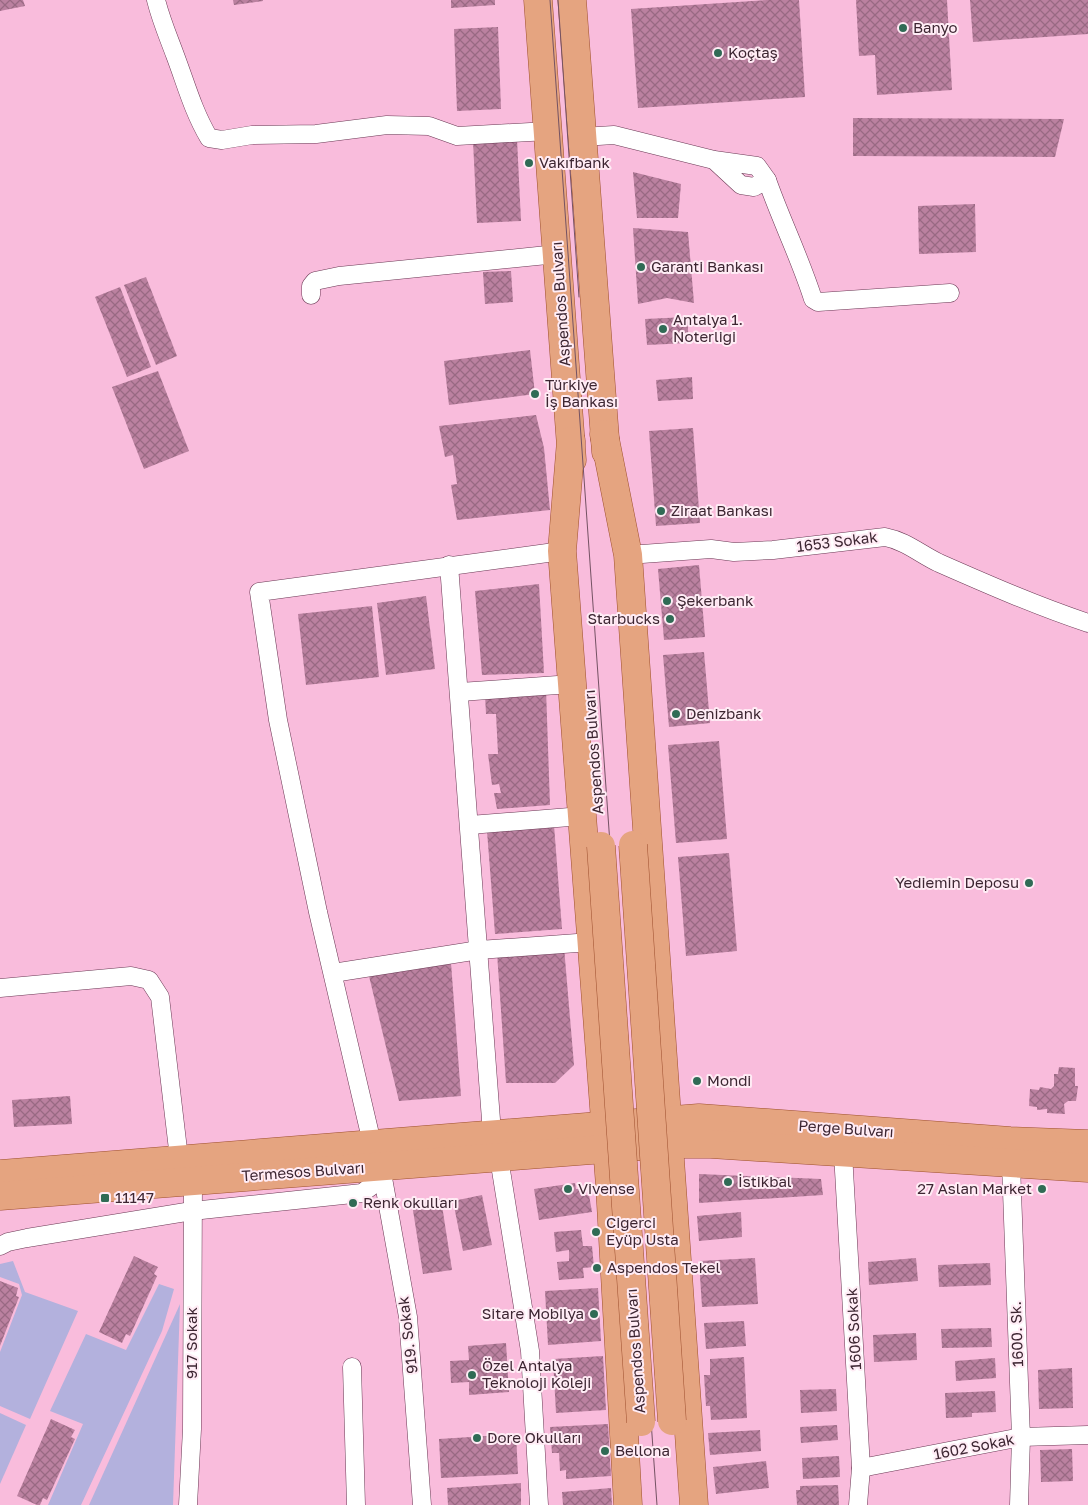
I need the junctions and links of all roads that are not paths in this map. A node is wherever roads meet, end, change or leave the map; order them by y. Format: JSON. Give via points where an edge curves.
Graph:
{"nodes":[{"id":1,"x":156,"y":0,"type":"edge"},
{"id":2,"x":538,"y":0,"type":"edge"},
{"id":3,"x":572,"y":0,"type":"edge"},
{"id":4,"x":548,"y":131,"type":"junction"},
{"id":5,"x":582,"y":137,"type":"junction"},
{"id":6,"x":557,"y":254,"type":"junction"},
{"id":7,"x":950,"y":293,"type":"dead end"},
{"id":8,"x":311,"y":295,"type":"dead end"},
{"id":9,"x":604,"y":434,"type":"junction"},
{"id":10,"x":571,"y":441,"type":"junction"},
{"id":11,"x":562,"y":551,"type":"junction"},
{"id":12,"x":628,"y":555,"type":"junction"},
{"id":13,"x":449,"y":565,"type":"junction"},
{"id":14,"x":1088,"y":623,"type":"edge"},
{"id":15,"x":572,"y":684,"type":"junction"},
{"id":16,"x":460,"y":692,"type":"junction"},
{"id":17,"x":582,"y":816,"type":"junction"},
{"id":18,"x":470,"y":825,"type":"junction"},
{"id":19,"x":590,"y":942,"type":"junction"},
{"id":20,"x":480,"y":950,"type":"junction"},
{"id":21,"x":333,"y":973,"type":"junction"},
{"id":22,"x":0,"y":988,"type":"edge"},
{"id":23,"x":665,"y":1079,"type":"junction"},
{"id":24,"x":602,"y":1089,"type":"junction"},
{"id":25,"x":669,"y":1132,"type":"junction"},
{"id":26,"x":606,"y":1137,"type":"junction"},
{"id":27,"x":1088,"y":1144,"type":"edge"},
{"id":28,"x":496,"y":1146,"type":"junction"},
{"id":29,"x":844,"y":1153,"type":"junction"},
{"id":30,"x":377,"y":1155,"type":"junction"},
{"id":31,"x":1011,"y":1164,"type":"junction"},
{"id":32,"x":1088,"y":1168,"type":"edge"},
{"id":33,"x":186,"y":1169,"type":"junction"},
{"id":34,"x":0,"y":1174,"type":"edge"},
{"id":35,"x":610,"y":1186,"type":"junction"},
{"id":36,"x":673,"y":1186,"type":"junction"},
{"id":37,"x":0,"y":1196,"type":"edge"},
{"id":38,"x":192,"y":1211,"type":"junction"},
{"id":39,"x":0,"y":1246,"type":"edge"},
{"id":40,"x":352,"y":1367,"type":"dead end"},
{"id":41,"x":1088,"y":1435,"type":"edge"},
{"id":42,"x":1021,"y":1438,"type":"junction"},
{"id":43,"x":861,"y":1468,"type":"junction"},
{"id":44,"x":188,"y":1505,"type":"edge"},
{"id":45,"x":356,"y":1505,"type":"edge"},
{"id":46,"x":422,"y":1505,"type":"edge"},
{"id":47,"x":539,"y":1505,"type":"edge"},
{"id":48,"x":628,"y":1505,"type":"edge"},
{"id":49,"x":646,"y":1505,"type":"edge"},
{"id":50,"x":677,"y":1505,"type":"edge"},
{"id":51,"x":694,"y":1505,"type":"edge"},
{"id":52,"x":858,"y":1505,"type":"edge"},
{"id":53,"x":1019,"y":1505,"type":"edge"}],
"edges":[{"from":1,"to":4,"type":"street","via":[[196,116],[209,138],[316,134],[387,124],[429,126],[457,136]]},
{"from":2,"to":4,"type":"main road","name":"Aspendos Bulvarı"},
{"from":3,"to":5,"type":"main road","name":"Aspendos Bulvarı"},
{"from":4,"to":6,"type":"main road","name":"Aspendos Bulvarı"},
{"from":5,"to":7,"type":"street","via":[[614,135],[714,160],[742,185],[754,187],[767,180],[813,299],[818,302]]},
{"from":5,"to":9,"type":"main road","name":"Aspendos Bulvarı"},
{"from":6,"to":8,"type":"street","via":[[339,276],[315,281]]},
{"from":6,"to":10,"type":"main road","name":"Aspendos Bulvarı"},
{"from":9,"to":12,"type":"main road"},
{"from":9,"to":50,"type":"main road","name":"Aspendos Bulvarı","bridge":true},
{"from":10,"to":11,"type":"main road"},
{"from":10,"to":49,"type":"main road","name":"Aspendos Bulvarı","bridge":true},
{"from":11,"to":13,"type":"street"},
{"from":11,"to":15,"type":"main road"},
{"from":12,"to":14,"type":"street","name":"1653 Sokak","via":[[710,549],[734,552],[773,550],[885,537],[901,540],[934,560],[1030,604]]},
{"from":12,"to":23,"type":"main road"},
{"from":13,"to":16,"type":"street"},
{"from":13,"to":21,"type":"street","name":"919. Sokak","via":[[259,592],[278,720]]},
{"from":15,"to":16,"type":"street"},
{"from":15,"to":17,"type":"main road"},
{"from":16,"to":18,"type":"street"},
{"from":17,"to":18,"type":"street"},
{"from":17,"to":19,"type":"main road"},
{"from":18,"to":20,"type":"street"},
{"from":19,"to":20,"type":"street"},
{"from":19,"to":24,"type":"main road"},
{"from":20,"to":21,"type":"street"},
{"from":20,"to":28,"type":"street"},
{"from":21,"to":30,"type":"street","name":"919. Sokak"},
{"from":22,"to":33,"type":"street","name":"917 Sokak","via":[[131,976],[149,980],[160,997]]},
{"from":23,"to":24,"type":"main road","via":[[660,1096],[644,1105],[628,1108],[611,1103]]},
{"from":23,"to":25,"type":"main road"},
{"from":24,"to":26,"type":"main road"},
{"from":25,"to":26,"type":"main road","name":"Perge Bulvarı"},
{"from":25,"to":27,"type":"main road","name":"Perge Bulvarı","via":[[699,1118]]},
{"from":25,"to":29,"type":"main road","name":"Perge Bulvarı","via":[[711,1144]]},
{"from":25,"to":36,"type":"main road"},
{"from":26,"to":28,"type":"main road","name":"Termesos Bulvarı"},
{"from":26,"to":35,"type":"main road"},
{"from":28,"to":30,"type":"main road","name":"Termesos Bulvarı"},
{"from":28,"to":47,"type":"street","via":[[530,1351]]},
{"from":29,"to":31,"type":"main road","name":"Perge Bulvarı"},
{"from":29,"to":43,"type":"street","name":"1606 Sokak"},
{"from":30,"to":33,"type":"main road","name":"Termesos Bulvarı"},
{"from":30,"to":38,"type":"street","via":[[373,1185],[362,1194]]},
{"from":30,"to":46,"type":"street","name":"919. Sokak","via":[[408,1317]]},
{"from":31,"to":32,"type":"main road","name":"Perge Bulvarı"},
{"from":31,"to":42,"type":"street","name":"1600. Sk."},
{"from":33,"to":34,"type":"main road","name":"Termesos Bulvarı"},
{"from":33,"to":37,"type":"main road","name":"Termesos Bulvarı"},
{"from":33,"to":38,"type":"street","name":"917 Sokak"},
{"from":35,"to":36,"type":"main road","via":[[617,1171],[634,1165],[651,1165],[667,1172]]},
{"from":35,"to":48,"type":"main road"},
{"from":36,"to":51,"type":"main road"},
{"from":38,"to":39,"type":"street","via":[[27,1238]]},
{"from":38,"to":44,"type":"street","name":"917 Sokak","via":[[192,1429]]},
{"from":40,"to":45,"type":"street"},
{"from":41,"to":42,"type":"street","name":"1602 Sokak"},
{"from":42,"to":43,"type":"street","name":"1602 Sokak"},
{"from":42,"to":53,"type":"street","name":"1600. Sk."},
{"from":43,"to":52,"type":"street","name":"1606 Sokak"}]}
